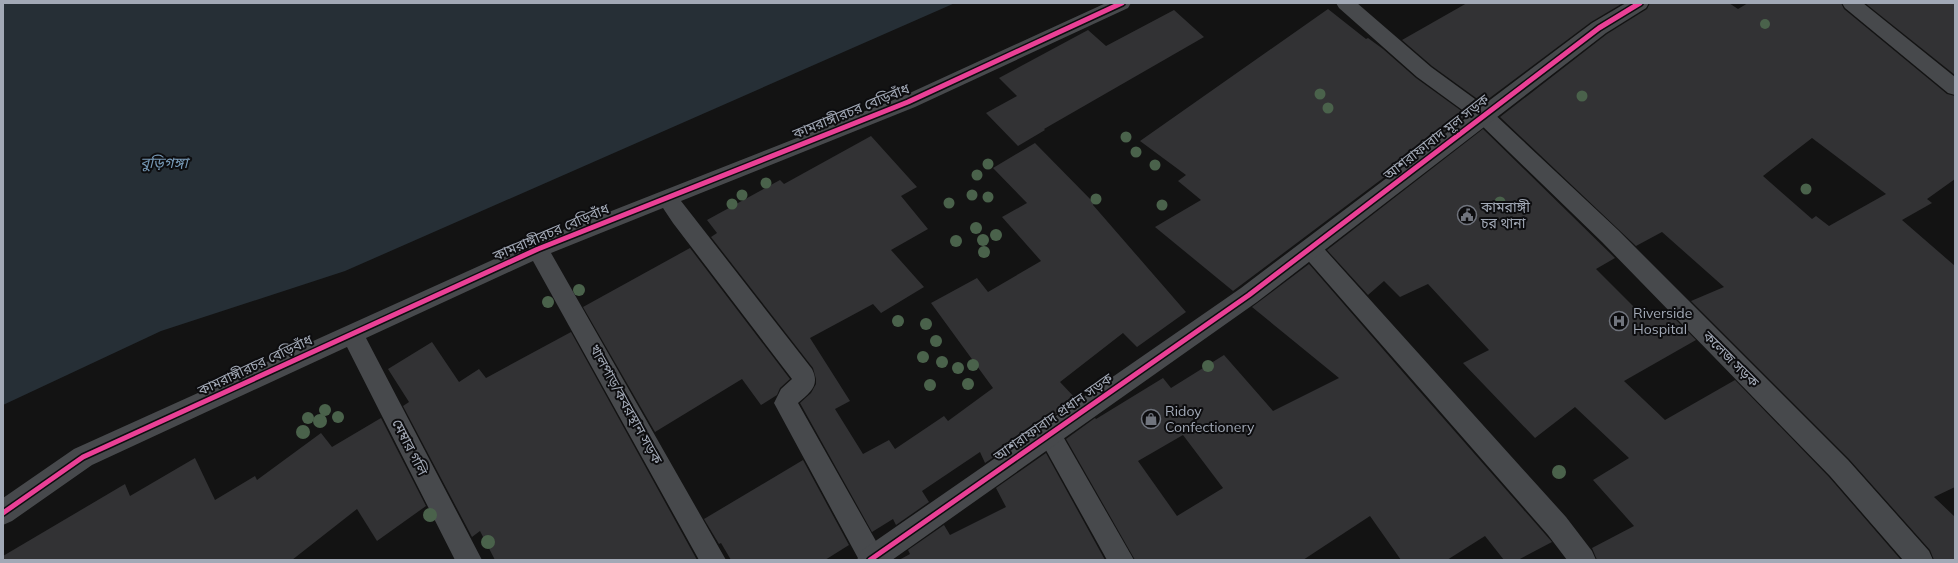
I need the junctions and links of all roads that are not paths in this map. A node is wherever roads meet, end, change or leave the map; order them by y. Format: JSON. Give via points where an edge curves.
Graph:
{"nodes":[{"id":1,"x":1122,"y":3,"type":"edge"},
{"id":2,"x":1345,"y":3,"type":"edge"},
{"id":3,"x":1640,"y":3,"type":"edge"},
{"id":4,"x":1851,"y":3,"type":"edge"},
{"id":5,"x":1955,"y":88,"type":"edge"},
{"id":6,"x":1483,"y":116,"type":"junction"},
{"id":7,"x":667,"y":197,"type":"junction"},
{"id":8,"x":538,"y":249,"type":"junction"},
{"id":9,"x":1310,"y":249,"type":"junction"},
{"id":10,"x":1250,"y":295,"type":"joint"},
{"id":11,"x":352,"y":334,"type":"junction"},
{"id":12,"x":1048,"y":434,"type":"junction"},
{"id":13,"x":3,"y":513,"type":"edge"},
{"id":14,"x":871,"y":559,"type":"edge"},
{"id":15,"x":469,"y":560,"type":"edge"},
{"id":16,"x":714,"y":560,"type":"edge"},
{"id":17,"x":1121,"y":560,"type":"edge"},
{"id":18,"x":1583,"y":560,"type":"edge"},
{"id":19,"x":1920,"y":560,"type":"edge"}],
"edges":[{"from":1,"to":7,"type":"street","name":"কামরাঙ্গীরচর বেড়িবাঁধ","via":[[908,102]]},
{"from":2,"to":6,"type":"street","name":"কলেজ সড়ক","via":[[1424,72]]},
{"from":3,"to":6,"type":"street","name":"আশরাফাবাদ মূল সড়ক","via":[[1599,28]]},
{"from":4,"to":5,"type":"street"},
{"from":6,"to":9,"type":"street","name":"আশরাফাবাদ মূল সড়ক"},
{"from":6,"to":19,"type":"street","name":"কলেজ সড়ক","via":[[1610,236],[1828,456]]},
{"from":7,"to":8,"type":"street","name":"কামরাঙ্গীরচর বেড়িবাঁধ"},
{"from":7,"to":14,"type":"street","via":[[804,376],[804,384],[789,396],[786,403]]},
{"from":8,"to":11,"type":"street","name":"কামরাঙ্গীরচর বেড়িবাঁধ"},
{"from":8,"to":16,"type":"street","name":"খালপাড়/কবরস্থান সড়ক"},
{"from":9,"to":10,"type":"street","name":"আশরাফাবাদ মূল সড়ক"},
{"from":9,"to":18,"type":"street","via":[[1557,526]]},
{"from":10,"to":12,"type":"street","name":"আশরাফাবাদ প্রধান সড়ক"},
{"from":11,"to":13,"type":"street","name":"কামরাঙ্গীরচর বেড়িবাঁধ","via":[[82,457]]},
{"from":11,"to":15,"type":"street","name":"মেম্বার গলি"},
{"from":12,"to":14,"type":"street","name":"আশরাফাবাদ প্রধান সড়ক"},
{"from":12,"to":17,"type":"street"}]}
